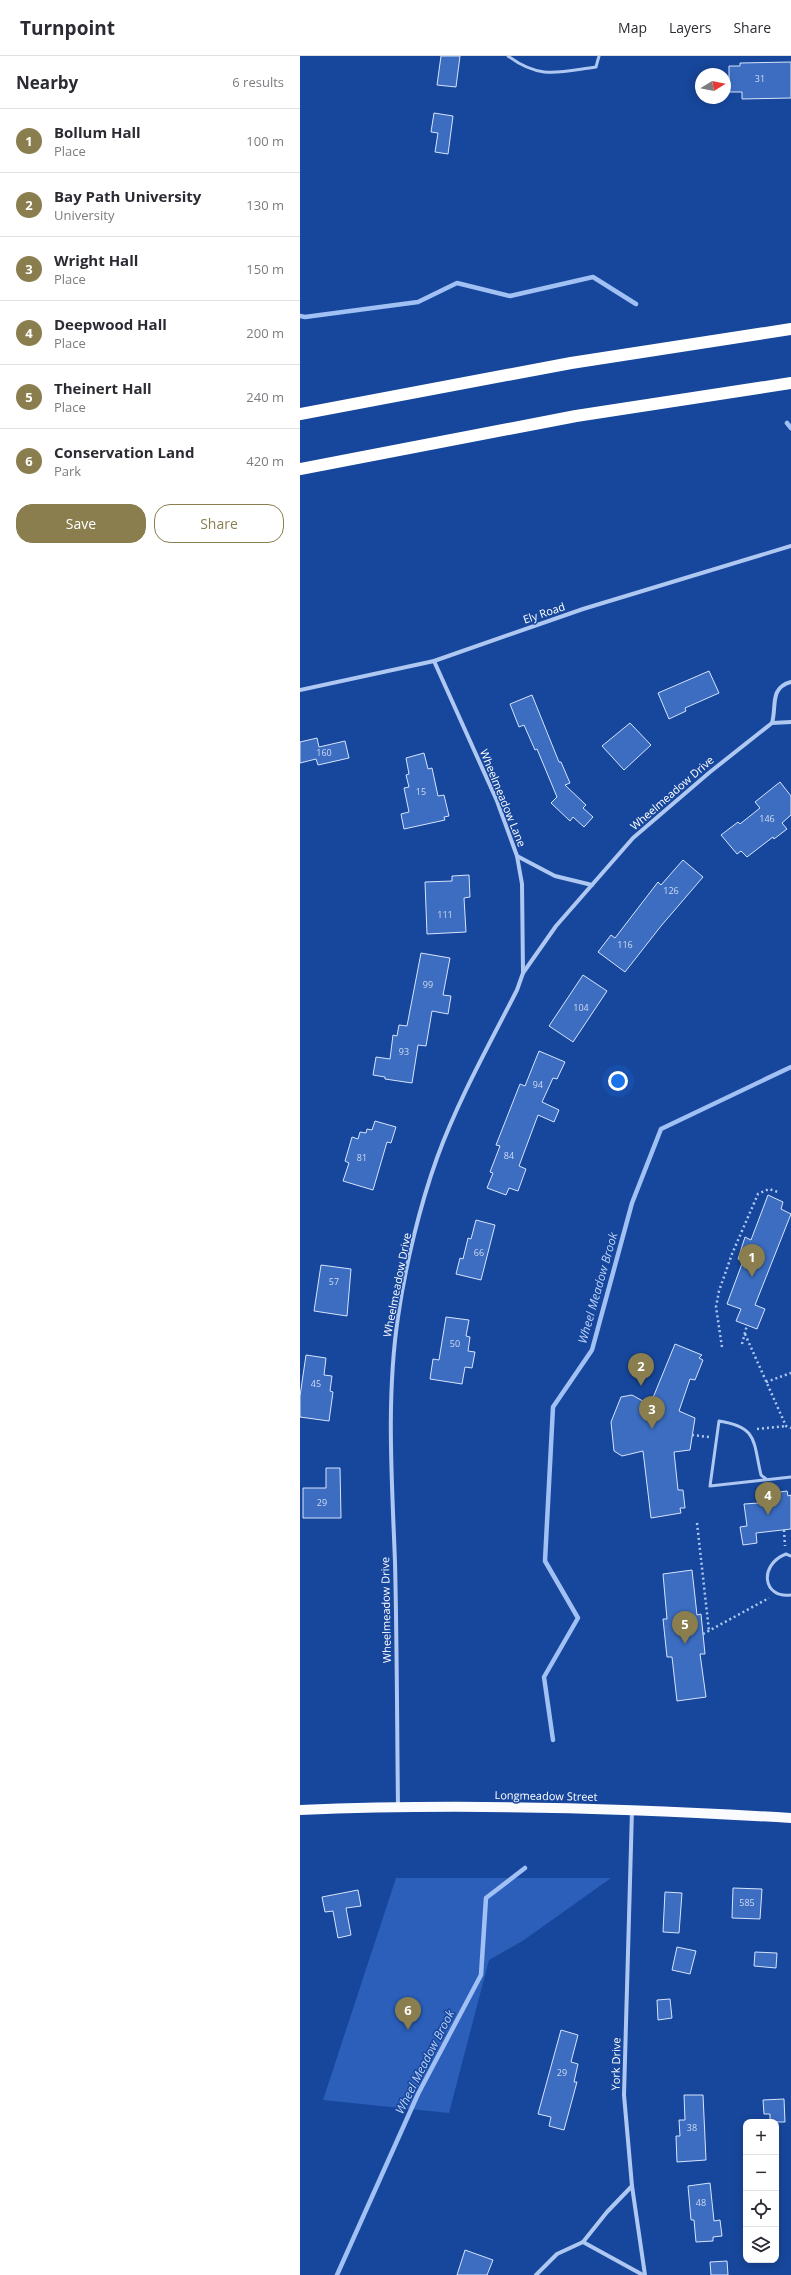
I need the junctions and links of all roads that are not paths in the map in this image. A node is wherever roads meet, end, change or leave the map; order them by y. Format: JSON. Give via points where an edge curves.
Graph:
{"nodes":[{"id":1,"x":508,"y":56,"type":"edge"},
{"id":2,"x":599,"y":56,"type":"edge"},
{"id":3,"x":791,"y":329,"type":"edge"},
{"id":4,"x":791,"y":383,"type":"edge"},
{"id":5,"x":300,"y":414,"type":"edge"},
{"id":6,"x":300,"y":468,"type":"edge"},
{"id":7,"x":791,"y":546,"type":"edge"},
{"id":8,"x":434,"y":661,"type":"junction"},
{"id":9,"x":791,"y":682,"type":"edge"},
{"id":10,"x":300,"y":690,"type":"edge"},
{"id":11,"x":791,"y":722,"type":"edge"},
{"id":12,"x":772,"y":723,"type":"junction"},
{"id":13,"x":517,"y":856,"type":"junction"},
{"id":14,"x":592,"y":885,"type":"junction"},
{"id":15,"x":523,"y":973,"type":"junction"},
{"id":16,"x":791,"y":1477,"type":"edge"},
{"id":17,"x":766,"y":1479,"type":"junction"},
{"id":18,"x":791,"y":1556,"type":"edge"},
{"id":19,"x":791,"y":1595,"type":"edge"},
{"id":20,"x":398,"y":1807,"type":"junction"},
{"id":21,"x":300,"y":1810,"type":"edge"},
{"id":22,"x":632,"y":1810,"type":"junction"},
{"id":23,"x":791,"y":1818,"type":"edge"},
{"id":24,"x":632,"y":2186,"type":"junction"},
{"id":25,"x":583,"y":2242,"type":"junction"},
{"id":26,"x":536,"y":2275,"type":"edge"},
{"id":27,"x":644,"y":2275,"type":"edge"}],
"edges":[{"from":1,"to":2,"type":"lane","via":[[522,67],[540,73],[596,67]]},
{"from":3,"to":5,"type":"highway","via":[[571,363]]},
{"from":4,"to":6,"type":"highway","via":[[576,416]]},
{"from":7,"to":8,"type":"street","name":"Ely Road","via":[[583,609]]},
{"from":8,"to":10,"type":"street","name":"Ely Road"},
{"from":8,"to":13,"type":"street","name":"Wheelmeadow Lane","via":[[496,801]]},
{"from":9,"to":12,"type":"street","via":[[782,686],[774,696]]},
{"from":11,"to":12,"type":"street"},
{"from":12,"to":14,"type":"street","name":"Wheelmeadow Drive","via":[[633,838]]},
{"from":13,"to":14,"type":"street","via":[[555,876]]},
{"from":13,"to":15,"type":"street","name":"Wheelmeadow Lane","via":[[522,884]]},
{"from":14,"to":15,"type":"street","name":"Wheelmeadow Drive","via":[[556,926]]},
{"from":15,"to":20,"type":"street","name":"Wheelmeadow Drive","via":[[517,990],[466,1089],[437,1158],[412,1247],[398,1317],[393,1366],[391,1454]]},
{"from":16,"to":17,"type":"lane"},
{"from":17,"to":17,"type":"lane","via":[[761,1475],[752,1435],[731,1423],[718,1421],[710,1486]]},
{"from":18,"to":19,"type":"lane","via":[[786,1554],[774,1561],[768,1569],[769,1584],[776,1594]]},
{"from":20,"to":21,"type":"main road","name":"Longmeadow Street"},
{"from":20,"to":22,"type":"main road","name":"Longmeadow Street"},
{"from":22,"to":23,"type":"main road","name":"Longmeadow Street"},
{"from":22,"to":24,"type":"street","name":"York Drive","via":[[624,2095]]},
{"from":24,"to":25,"type":"street"},
{"from":24,"to":27,"type":"street","name":"York Drive"},
{"from":25,"to":26,"type":"street","via":[[557,2254]]},
{"from":25,"to":27,"type":"street"}]}
